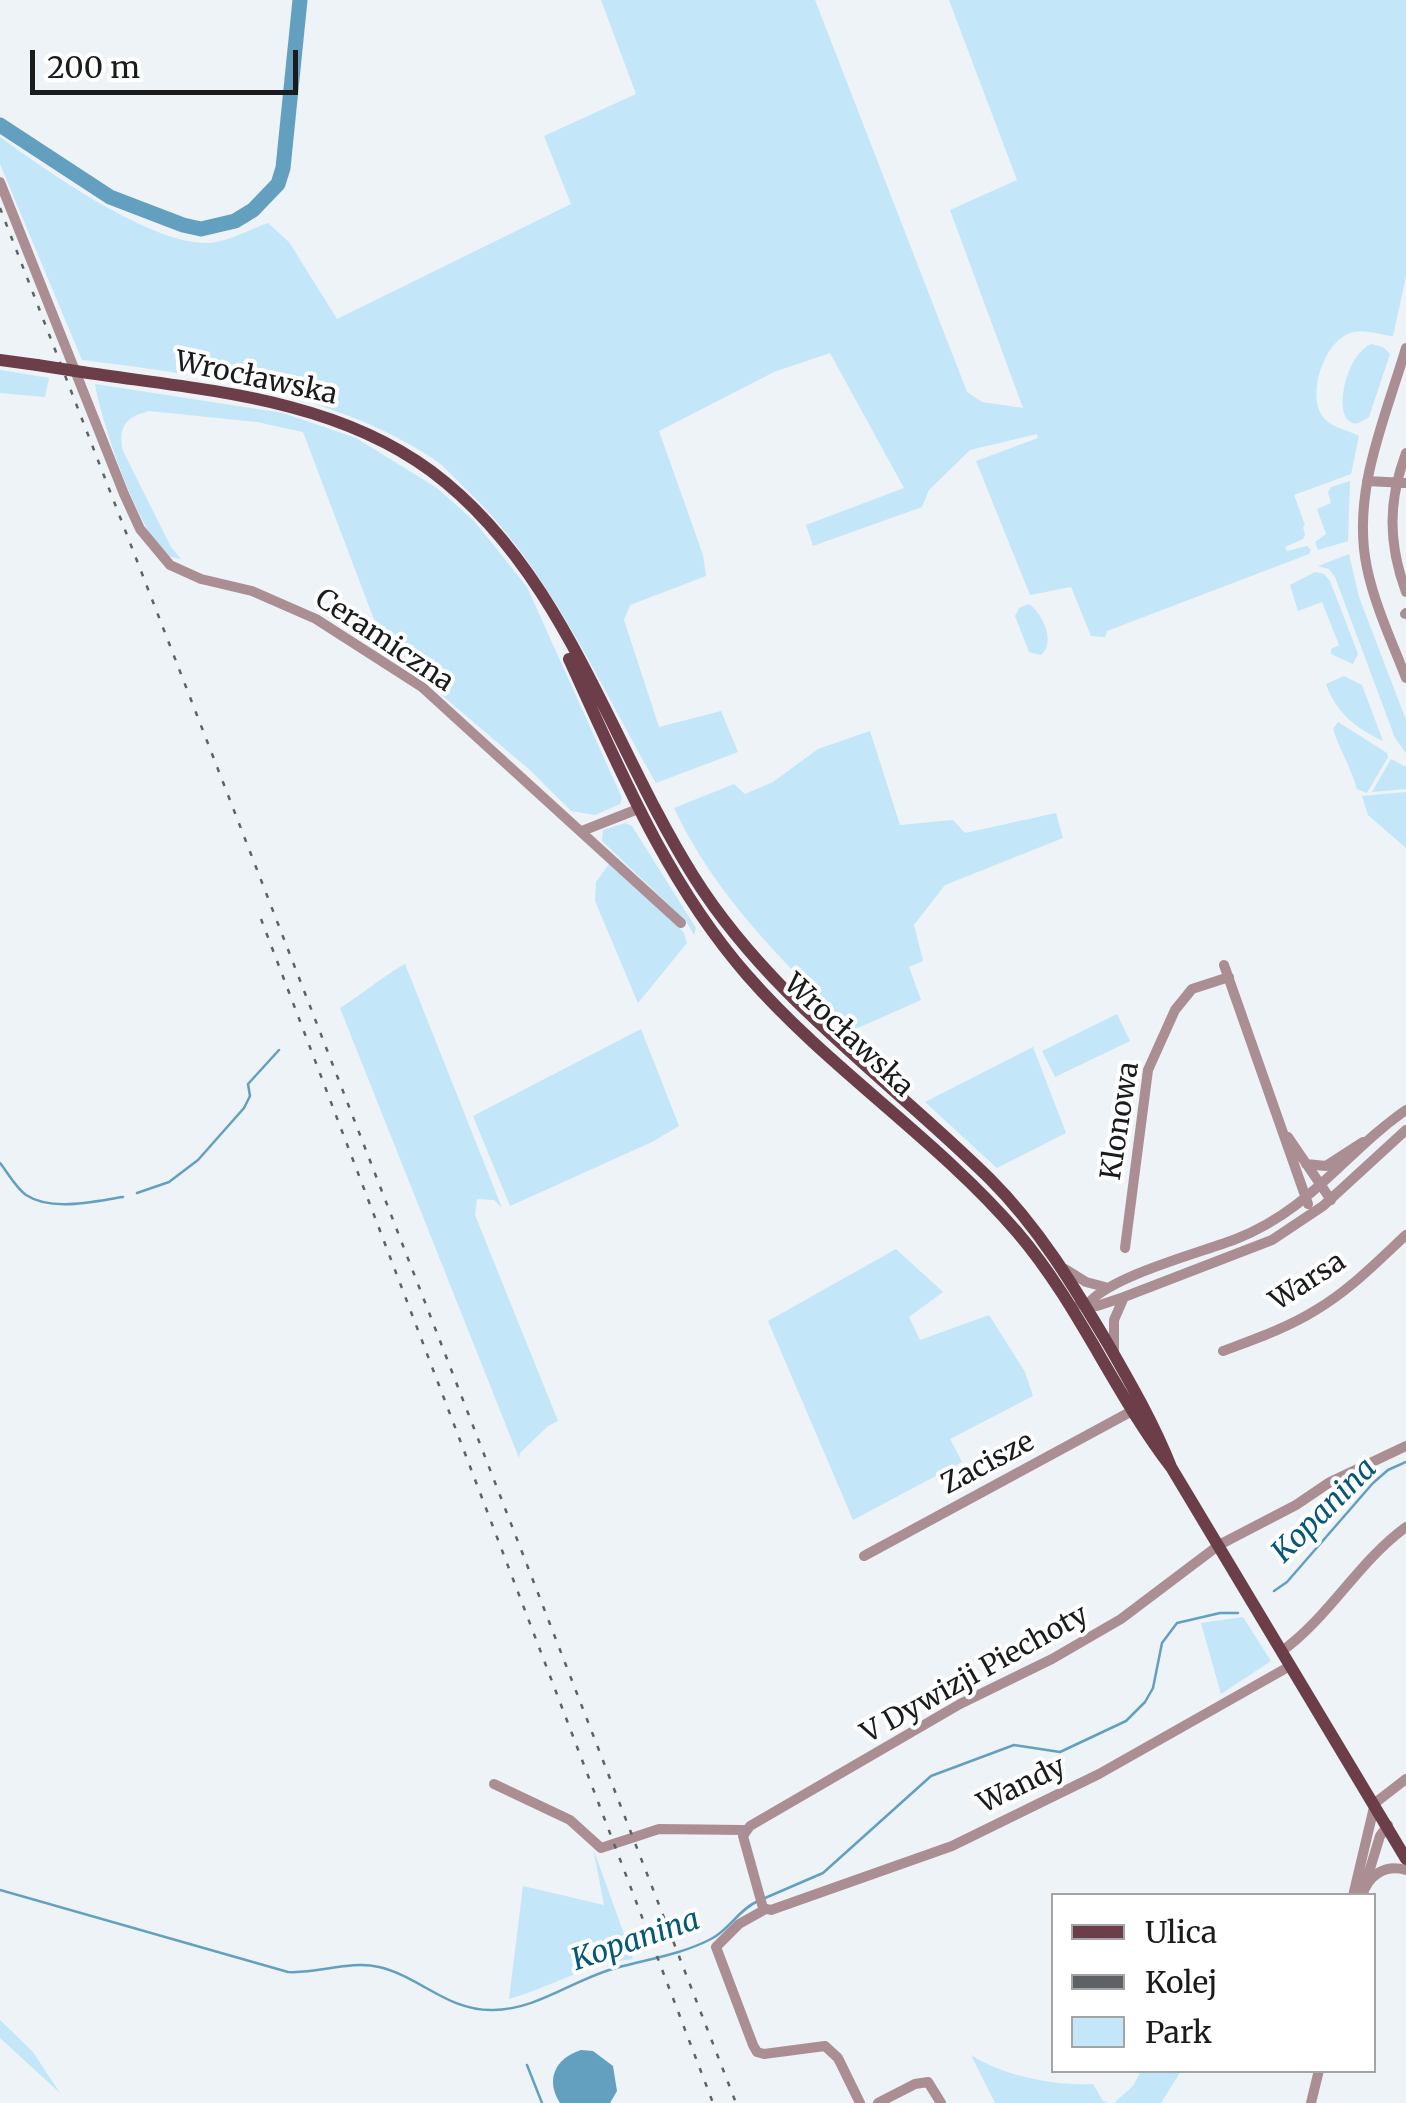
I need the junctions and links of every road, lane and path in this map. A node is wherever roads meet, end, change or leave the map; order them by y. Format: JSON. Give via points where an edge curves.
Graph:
{"nodes":[{"id":1,"x":0,"y":182,"type":"edge"},
{"id":2,"x":1406,"y":348,"type":"edge"},
{"id":3,"x":0,"y":360,"type":"edge"},
{"id":4,"x":1406,"y":453,"type":"edge"},
{"id":5,"x":1366,"y":481,"type":"junction"},
{"id":6,"x":1400,"y":483,"type":"edge"},
{"id":7,"x":1406,"y":592,"type":"edge"},
{"id":8,"x":547,"y":606,"type":"junction"},
{"id":9,"x":1406,"y":678,"type":"edge"},
{"id":10,"x":638,"y":808,"type":"junction"},
{"id":11,"x":582,"y":831,"type":"junction"},
{"id":12,"x":682,"y":923,"type":"dead end"},
{"id":13,"x":1224,"y":965,"type":"dead end"},
{"id":14,"x":1229,"y":977,"type":"junction"},
{"id":15,"x":1406,"y":1110,"type":"edge"},
{"id":16,"x":1406,"y":1130,"type":"edge"},
{"id":17,"x":1285,"y":1132,"type":"junction"},
{"id":18,"x":1373,"y":1137,"type":"junction"},
{"id":19,"x":1306,"y":1164,"type":"junction"},
{"id":20,"x":1322,"y":1186,"type":"junction"},
{"id":21,"x":1305,"y":1199,"type":"junction"},
{"id":22,"x":1331,"y":1200,"type":"junction"},
{"id":23,"x":1315,"y":1213,"type":"junction"},
{"id":24,"x":1406,"y":1234,"type":"edge"},
{"id":25,"x":1125,"y":1248,"type":"dead end"},
{"id":26,"x":1061,"y":1266,"type":"junction"},
{"id":27,"x":1104,"y":1287,"type":"junction"},
{"id":28,"x":1056,"y":1288,"type":"junction"},
{"id":29,"x":1124,"y":1298,"type":"junction"},
{"id":30,"x":1086,"y":1306,"type":"junction"},
{"id":31,"x":1084,"y":1331,"type":"junction"},
{"id":32,"x":1224,"y":1351,"type":"dead end"},
{"id":33,"x":1114,"y":1355,"type":"junction"},
{"id":34,"x":1132,"y":1411,"type":"junction"},
{"id":35,"x":1406,"y":1446,"type":"edge"},
{"id":36,"x":1172,"y":1467,"type":"junction"},
{"id":37,"x":1406,"y":1527,"type":"edge"},
{"id":38,"x":1219,"y":1545,"type":"junction"},
{"id":39,"x":864,"y":1556,"type":"dead end"},
{"id":40,"x":1282,"y":1650,"type":"junction"},
{"id":41,"x":1290,"y":1666,"type":"junction"},
{"id":42,"x":1406,"y":1778,"type":"edge"},
{"id":43,"x":494,"y":1784,"type":"dead end"},
{"id":44,"x":1376,"y":1803,"type":"junction"},
{"id":45,"x":1388,"y":1824,"type":"junction"},
{"id":46,"x":744,"y":1830,"type":"junction"},
{"id":47,"x":1366,"y":1841,"type":"junction"},
{"id":48,"x":1406,"y":1859,"type":"edge"},
{"id":49,"x":1406,"y":1870,"type":"edge"},
{"id":50,"x":1363,"y":1890,"type":"edge"},
{"id":51,"x":1354,"y":1893,"type":"edge"},
{"id":52,"x":763,"y":1908,"type":"junction"},
{"id":53,"x":1318,"y":2073,"type":"edge"},
{"id":54,"x":1314,"y":2101,"type":"edge"},
{"id":55,"x":860,"y":2103,"type":"edge"},
{"id":56,"x":878,"y":2103,"type":"edge"},
{"id":57,"x":941,"y":2103,"type":"edge"}],
"edges":[{"from":1,"to":11,"type":"street","name":"Ceramiczna","via":[[124,494],[159,555],[184,573],[284,604],[369,651],[422,687]]},
{"from":2,"to":5,"type":"street"},
{"from":3,"to":8,"type":"main road","name":"Wrocławska","bridge":true,"via":[[326,416],[396,448],[470,504],[509,547]]},
{"from":4,"to":6,"type":"street"},
{"from":5,"to":6,"type":"street"},
{"from":5,"to":9,"type":"street","via":[[1367,568]]},
{"from":6,"to":7,"type":"street","via":[[1392,546]]},
{"from":8,"to":10,"type":"main road","name":"Wrocławska"},
{"from":8,"to":26,"type":"main road","name":"Wrocławska","via":[[680,854],[730,927],[786,992],[992,1181]]},
{"from":10,"to":11,"type":"street"},
{"from":10,"to":28,"type":"main road","name":"Wrocławska","via":[[682,889],[747,975],[994,1206]]},
{"from":11,"to":12,"type":"street","name":"Ceramiczna"},
{"from":13,"to":14,"type":"street"},
{"from":14,"to":17,"type":"street"},
{"from":14,"to":25,"type":"street","name":"Klonowa","via":[[1192,989],[1148,1070]]},
{"from":15,"to":18,"type":"street"},
{"from":16,"to":22,"type":"street"},
{"from":17,"to":19,"type":"street"},
{"from":17,"to":21,"type":"street"},
{"from":18,"to":19,"type":"street","via":[[1326,1166]]},
{"from":18,"to":20,"type":"street"},
{"from":19,"to":20,"type":"street"},
{"from":20,"to":21,"type":"street"},
{"from":20,"to":22,"type":"street"},
{"from":21,"to":23,"type":"street"},
{"from":21,"to":27,"type":"street","via":[[1238,1239]]},
{"from":22,"to":23,"type":"street"},
{"from":23,"to":29,"type":"street","via":[[1250,1251]]},
{"from":24,"to":32,"type":"street","name":"Warsa","via":[[1316,1310]]},
{"from":26,"to":27,"type":"street"},
{"from":26,"to":30,"type":"main road","name":"Wrocławska"},
{"from":27,"to":30,"type":"street"},
{"from":28,"to":30,"type":"street"},
{"from":28,"to":31,"type":"main road","name":"Wrocławska"},
{"from":29,"to":30,"type":"street"},
{"from":29,"to":33,"type":"street","via":[[1114,1320]]},
{"from":30,"to":31,"type":"street"},
{"from":30,"to":33,"type":"main road","name":"Wrocławska"},
{"from":31,"to":34,"type":"main road","name":"Wrocławska"},
{"from":33,"to":36,"type":"main road","name":"Wrocławska"},
{"from":34,"to":36,"type":"main road","name":"Wrocławska"},
{"from":34,"to":39,"type":"street","name":"Zacisze"},
{"from":35,"to":38,"type":"street","name":"V Dywizji Piechoty"},
{"from":36,"to":38,"type":"main road","name":"Wrocławska"},
{"from":37,"to":40,"type":"street"},
{"from":38,"to":40,"type":"main road","name":"Wrocławska"},
{"from":38,"to":46,"type":"street","name":"V Dywizji Piechoty","via":[[1122,1620],[960,1704]]},
{"from":40,"to":41,"type":"main road","name":"Wrocławska"},
{"from":41,"to":44,"type":"main road","name":"Wrocławska"},
{"from":41,"to":52,"type":"street","name":"Wandy","via":[[1099,1774],[952,1846]]},
{"from":42,"to":44,"type":"street"},
{"from":43,"to":46,"type":"street","via":[[570,1820],[601,1848],[659,1830]]},
{"from":44,"to":45,"type":"main road","name":"Wrocławska"},
{"from":44,"to":47,"type":"street"},
{"from":45,"to":47,"type":"street","via":[[1375,1826]]},
{"from":45,"to":48,"type":"main road","name":"Wrocławska"},
{"from":45,"to":50,"type":"street"},
{"from":46,"to":52,"type":"street"},
{"from":47,"to":51,"type":"street"},
{"from":49,"to":50,"type":"street","via":[[1384,1869]]},
{"from":52,"to":55,"type":"street","name":"Wandy","via":[[716,1948],[757,2052],[825,2046]]},
{"from":53,"to":54,"type":"street"},
{"from":56,"to":57,"type":"street","via":[[928,2082]]}]}
